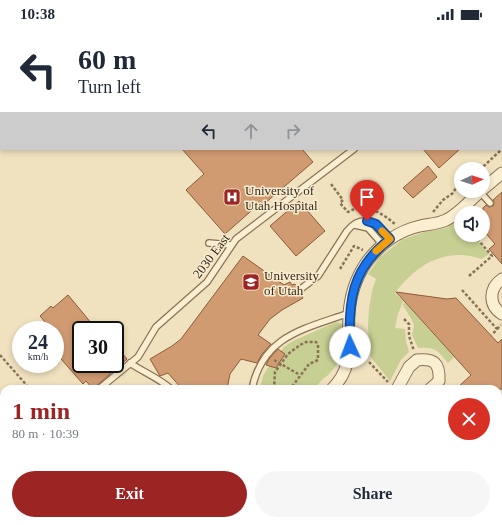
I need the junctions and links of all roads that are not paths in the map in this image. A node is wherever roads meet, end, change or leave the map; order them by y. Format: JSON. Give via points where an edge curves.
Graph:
{"nodes":[{"id":1,"x":353,"y":150,"type":"edge"},
{"id":2,"x":502,"y":173,"type":"edge"},
{"id":3,"x":490,"y":184,"type":"edge"},
{"id":4,"x":474,"y":198,"type":"edge"},
{"id":5,"x":487,"y":198,"type":"edge"},
{"id":6,"x":490,"y":203,"type":"dead end"},
{"id":7,"x":355,"y":225,"type":"junction"},
{"id":8,"x":387,"y":238,"type":"junction"},
{"id":9,"x":209,"y":243,"type":"dead end"},
{"id":10,"x":231,"y":245,"type":"junction"},
{"id":11,"x":502,"y":279,"type":"edge"},
{"id":12,"x":302,"y":288,"type":"dead end"},
{"id":13,"x":349,"y":313,"type":"junction"},
{"id":14,"x":502,"y":314,"type":"edge"},
{"id":15,"x":130,"y":363,"type":"junction"},
{"id":16,"x":104,"y":385,"type":"edge"},
{"id":17,"x":166,"y":385,"type":"edge"},
{"id":18,"x":253,"y":385,"type":"edge"},
{"id":19,"x":336,"y":385,"type":"edge"},
{"id":20,"x":396,"y":385,"type":"edge"},
{"id":21,"x":434,"y":385,"type":"edge"}],
"edges":[{"from":1,"to":10,"type":"lane","name":"2030 East"},
{"from":2,"to":3,"type":"street"},
{"from":4,"to":8,"type":"street","via":[[448,220]]},
{"from":5,"to":6,"type":"lane"},
{"from":7,"to":8,"type":"lane","via":[[368,228]]},
{"from":7,"to":8,"type":"lane","via":[[363,221],[376,224]]},
{"from":7,"to":12,"type":"lane","via":[[347,231],[318,276]]},
{"from":8,"to":13,"type":"street","via":[[366,262],[357,279]]},
{"from":9,"to":10,"type":"lane"},
{"from":10,"to":15,"type":"lane","name":"2030 East","via":[[208,282],[156,326],[138,357]]},
{"from":11,"to":14,"type":"street","via":[[497,282],[492,294],[494,307]]},
{"from":13,"to":18,"type":"lane","via":[[287,336],[266,356]]},
{"from":13,"to":19,"type":"street","via":[[350,347],[347,363]]},
{"from":15,"to":16,"type":"lane","name":"2030 East"},
{"from":15,"to":17,"type":"lane"},
{"from":20,"to":21,"type":"street","via":[[417,360],[427,359],[434,362],[439,369],[439,381]]}]}
